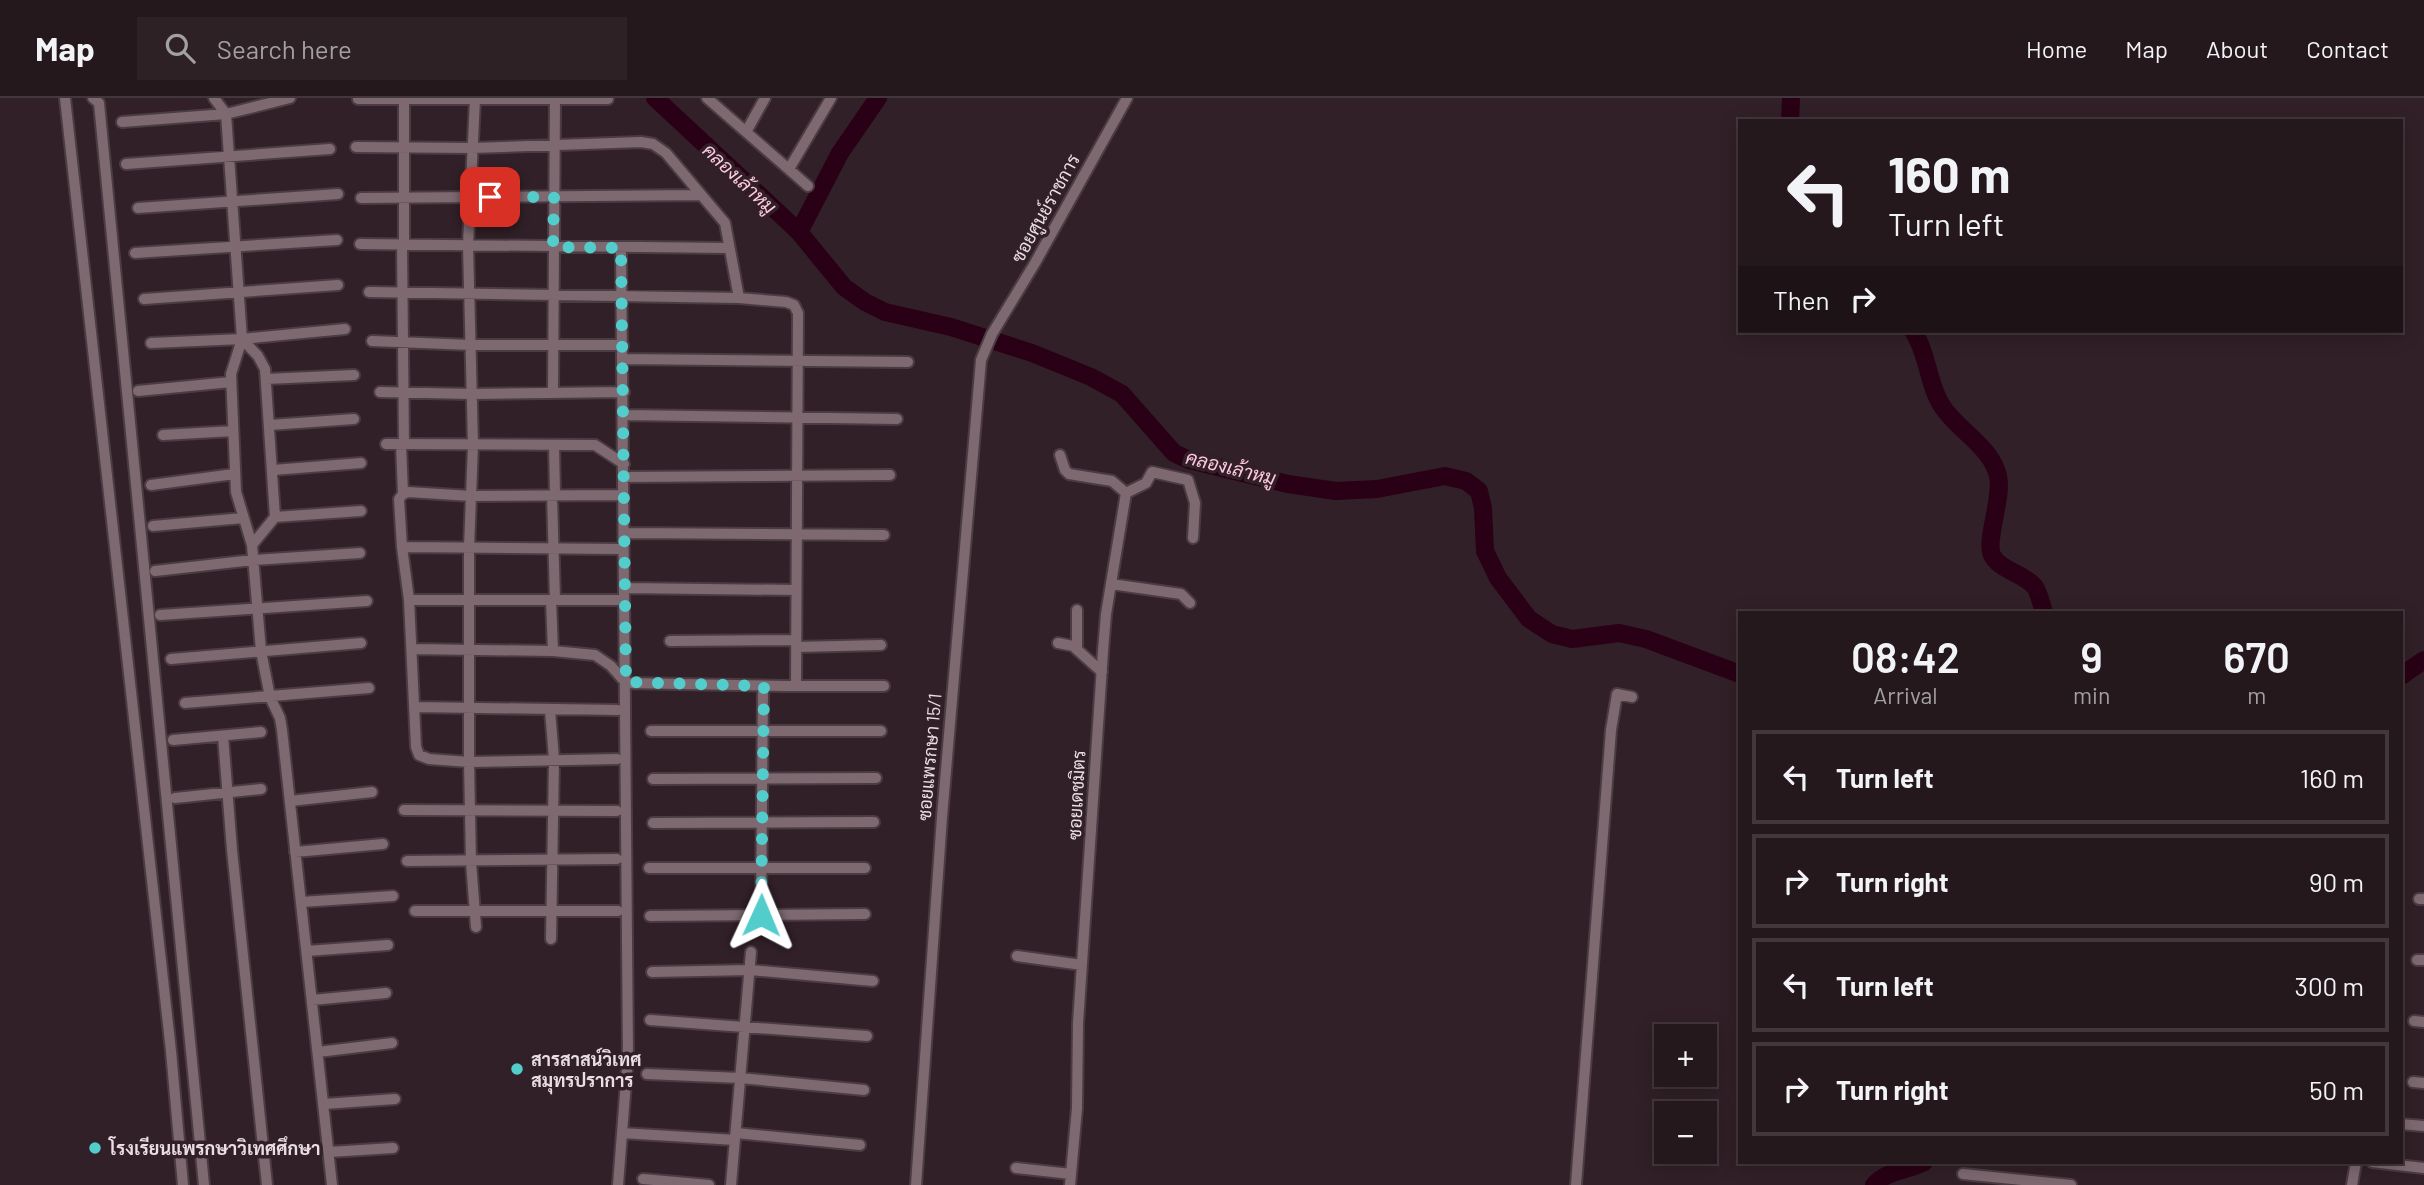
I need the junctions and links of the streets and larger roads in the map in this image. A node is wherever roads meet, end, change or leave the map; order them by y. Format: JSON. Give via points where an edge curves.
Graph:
{"nodes":[{"id":1,"x":65,"y":98,"type":"edge"},
{"id":2,"x":93,"y":98,"type":"edge"},
{"id":3,"x":214,"y":98,"type":"edge"},
{"id":4,"x":290,"y":98,"type":"edge"},
{"id":5,"x":707,"y":98,"type":"edge"},
{"id":6,"x":765,"y":98,"type":"edge"},
{"id":7,"x":831,"y":98,"type":"edge"},
{"id":8,"x":1127,"y":98,"type":"edge"},
{"id":9,"x":358,"y":99,"type":"edge"},
{"id":10,"x":404,"y":99,"type":"edge"},
{"id":11,"x":475,"y":99,"type":"edge"},
{"id":12,"x":555,"y":99,"type":"edge"},
{"id":13,"x":608,"y":99,"type":"edge"},
{"id":14,"x":226,"y":114,"type":"junction"},
{"id":15,"x":122,"y":121,"type":"dead end"},
{"id":16,"x":746,"y":132,"type":"junction"},
{"id":17,"x":554,"y":145,"type":"junction"},
{"id":18,"x":356,"y":147,"type":"dead end"},
{"id":19,"x":403,"y":148,"type":"junction"},
{"id":20,"x":472,"y":148,"type":"junction"},
{"id":21,"x":330,"y":149,"type":"dead end"},
{"id":22,"x":229,"y":156,"type":"junction"},
{"id":23,"x":126,"y":164,"type":"dead end"},
{"id":24,"x":789,"y":169,"type":"junction"},
{"id":25,"x":808,"y":186,"type":"dead end"},
{"id":26,"x":338,"y":194,"type":"dead end"},
{"id":27,"x":701,"y":195,"type":"junction"},
{"id":28,"x":554,"y":197,"type":"junction"},
{"id":29,"x":361,"y":198,"type":"dead end"},
{"id":30,"x":404,"y":198,"type":"junction"},
{"id":31,"x":468,"y":198,"type":"junction"},
{"id":32,"x":232,"y":201,"type":"junction"},
{"id":33,"x":138,"y":208,"type":"dead end"},
{"id":34,"x":337,"y":240,"type":"dead end"},
{"id":35,"x":360,"y":244,"type":"dead end"},
{"id":36,"x":403,"y":244,"type":"junction"},
{"id":37,"x":468,"y":245,"type":"junction"},
{"id":38,"x":235,"y":247,"type":"junction"},
{"id":39,"x":553,"y":247,"type":"junction"},
{"id":40,"x":621,"y":248,"type":"junction"},
{"id":41,"x":728,"y":248,"type":"junction"},
{"id":42,"x":135,"y":253,"type":"dead end"},
{"id":43,"x":338,"y":285,"type":"dead end"},
{"id":44,"x":238,"y":292,"type":"junction"},
{"id":45,"x":369,"y":292,"type":"dead end"},
{"id":46,"x":403,"y":293,"type":"junction"},
{"id":47,"x":470,"y":294,"type":"junction"},
{"id":48,"x":553,"y":295,"type":"junction"},
{"id":49,"x":623,"y":295,"type":"junction"},
{"id":50,"x":738,"y":298,"type":"junction"},
{"id":51,"x":144,"y":299,"type":"dead end"},
{"id":52,"x":345,"y":329,"type":"dead end"},
{"id":53,"x":992,"y":334,"type":"joint"},
{"id":54,"x":242,"y":339,"type":"junction"},
{"id":55,"x":372,"y":341,"type":"dead end"},
{"id":56,"x":402,"y":342,"type":"junction"},
{"id":57,"x":151,"y":344,"type":"dead end"},
{"id":58,"x":471,"y":345,"type":"junction"},
{"id":59,"x":553,"y":345,"type":"junction"},
{"id":60,"x":623,"y":345,"type":"junction"},
{"id":61,"x":624,"y":359,"type":"junction"},
{"id":62,"x":798,"y":361,"type":"junction"},
{"id":63,"x":908,"y":362,"type":"dead end"},
{"id":64,"x":354,"y":375,"type":"dead end"},
{"id":65,"x":266,"y":379,"type":"junction"},
{"id":66,"x":231,"y":382,"type":"junction"},
{"id":67,"x":138,"y":391,"type":"dead end"},
{"id":68,"x":380,"y":392,"type":"dead end"},
{"id":69,"x":624,"y":392,"type":"junction"},
{"id":70,"x":403,"y":393,"type":"junction"},
{"id":71,"x":553,"y":393,"type":"junction"},
{"id":72,"x":471,"y":394,"type":"junction"},
{"id":73,"x":624,"y":415,"type":"junction"},
{"id":74,"x":354,"y":418,"type":"dead end"},
{"id":75,"x":797,"y":418,"type":"junction"},
{"id":76,"x":897,"y":419,"type":"dead end"},
{"id":77,"x":270,"y":425,"type":"junction"},
{"id":78,"x":233,"y":431,"type":"junction"},
{"id":79,"x":163,"y":435,"type":"dead end"},
{"id":80,"x":386,"y":444,"type":"dead end"},
{"id":81,"x":402,"y":444,"type":"junction"},
{"id":82,"x":473,"y":445,"type":"junction"},
{"id":83,"x":554,"y":445,"type":"junction"},
{"id":84,"x":1060,"y":455,"type":"dead end"},
{"id":85,"x":361,"y":463,"type":"dead end"},
{"id":86,"x":624,"y":464,"type":"junction"},
{"id":87,"x":273,"y":470,"type":"junction"},
{"id":88,"x":234,"y":474,"type":"junction"},
{"id":89,"x":797,"y":474,"type":"junction"},
{"id":90,"x":890,"y":475,"type":"dead end"},
{"id":91,"x":624,"y":477,"type":"junction"},
{"id":92,"x":151,"y":485,"type":"dead end"},
{"id":93,"x":1126,"y":493,"type":"junction"},
{"id":94,"x":403,"y":494,"type":"junction"},
{"id":95,"x":553,"y":495,"type":"junction"},
{"id":96,"x":619,"y":495,"type":"dead end"},
{"id":97,"x":471,"y":496,"type":"junction"},
{"id":98,"x":361,"y":511,"type":"dead end"},
{"id":99,"x":275,"y":516,"type":"junction"},
{"id":100,"x":243,"y":518,"type":"junction"},
{"id":101,"x":153,"y":526,"type":"dead end"},
{"id":102,"x":625,"y":533,"type":"junction"},
{"id":103,"x":797,"y":534,"type":"junction"},
{"id":104,"x":884,"y":535,"type":"dead end"},
{"id":105,"x":1193,"y":538,"type":"dead end"},
{"id":106,"x":252,"y":545,"type":"junction"},
{"id":107,"x":402,"y":547,"type":"junction"},
{"id":108,"x":469,"y":548,"type":"junction"},
{"id":109,"x":554,"y":548,"type":"junction"},
{"id":110,"x":620,"y":549,"type":"dead end"},
{"id":111,"x":360,"y":554,"type":"dead end"},
{"id":112,"x":253,"y":560,"type":"junction"},
{"id":113,"x":155,"y":571,"type":"dead end"},
{"id":114,"x":1111,"y":584,"type":"junction"},
{"id":115,"x":625,"y":589,"type":"junction"},
{"id":116,"x":796,"y":590,"type":"junction"},
{"id":117,"x":409,"y":600,"type":"junction"},
{"id":118,"x":469,"y":600,"type":"junction"},
{"id":119,"x":553,"y":600,"type":"junction"},
{"id":120,"x":619,"y":600,"type":"dead end"},
{"id":121,"x":367,"y":601,"type":"dead end"},
{"id":122,"x":1190,"y":603,"type":"dead end"},
{"id":123,"x":257,"y":607,"type":"junction"},
{"id":124,"x":1077,"y":610,"type":"dead end"},
{"id":125,"x":160,"y":615,"type":"dead end"},
{"id":126,"x":670,"y":641,"type":"dead end"},
{"id":127,"x":361,"y":643,"type":"dead end"},
{"id":128,"x":1058,"y":643,"type":"dead end"},
{"id":129,"x":796,"y":644,"type":"junction"},
{"id":130,"x":881,"y":646,"type":"dead end"},
{"id":131,"x":411,"y":649,"type":"junction"},
{"id":132,"x":1077,"y":649,"type":"junction"},
{"id":133,"x":261,"y":651,"type":"junction"},
{"id":134,"x":471,"y":651,"type":"junction"},
{"id":135,"x":553,"y":651,"type":"junction"},
{"id":136,"x":170,"y":659,"type":"dead end"},
{"id":137,"x":1102,"y":671,"type":"junction"},
{"id":138,"x":626,"y":682,"type":"junction"},
{"id":139,"x":764,"y":686,"type":"junction"},
{"id":140,"x":884,"y":686,"type":"dead end"},
{"id":141,"x":796,"y":687,"type":"junction"},
{"id":142,"x":369,"y":688,"type":"dead end"},
{"id":143,"x":270,"y":697,"type":"junction"},
{"id":144,"x":1632,"y":697,"type":"dead end"},
{"id":145,"x":185,"y":703,"type":"dead end"},
{"id":146,"x":415,"y":708,"type":"junction"},
{"id":147,"x":470,"y":709,"type":"junction"},
{"id":148,"x":550,"y":710,"type":"junction"},
{"id":149,"x":618,"y":710,"type":"dead end"},
{"id":150,"x":652,"y":731,"type":"dead end"},
{"id":151,"x":763,"y":731,"type":"junction"},
{"id":152,"x":881,"y":731,"type":"dead end"},
{"id":153,"x":261,"y":732,"type":"dead end"},
{"id":154,"x":222,"y":736,"type":"junction"},
{"id":155,"x":173,"y":740,"type":"dead end"},
{"id":156,"x":554,"y":759,"type":"junction"},
{"id":157,"x":617,"y":759,"type":"dead end"},
{"id":158,"x":469,"y":762,"type":"junction"},
{"id":159,"x":763,"y":778,"type":"junction"},
{"id":160,"x":876,"y":778,"type":"dead end"},
{"id":161,"x":653,"y":779,"type":"dead end"},
{"id":162,"x":261,"y":789,"type":"dead end"},
{"id":163,"x":372,"y":792,"type":"dead end"},
{"id":164,"x":227,"y":793,"type":"junction"},
{"id":165,"x":175,"y":798,"type":"dead end"},
{"id":166,"x":289,"y":800,"type":"junction"},
{"id":167,"x":404,"y":810,"type":"dead end"},
{"id":168,"x":554,"y":810,"type":"junction"},
{"id":169,"x":470,"y":811,"type":"junction"},
{"id":170,"x":617,"y":811,"type":"dead end"},
{"id":171,"x":874,"y":822,"type":"dead end"},
{"id":172,"x":653,"y":823,"type":"dead end"},
{"id":173,"x":762,"y":823,"type":"junction"},
{"id":174,"x":383,"y":844,"type":"dead end"},
{"id":175,"x":295,"y":852,"type":"junction"},
{"id":176,"x":617,"y":859,"type":"dead end"},
{"id":177,"x":553,"y":860,"type":"junction"},
{"id":178,"x":407,"y":861,"type":"dead end"},
{"id":179,"x":471,"y":862,"type":"junction"},
{"id":180,"x":649,"y":868,"type":"dead end"},
{"id":181,"x":864,"y":868,"type":"dead end"},
{"id":182,"x":762,"y":869,"type":"junction"},
{"id":183,"x":393,"y":896,"type":"dead end"},
{"id":184,"x":301,"y":902,"type":"junction"},
{"id":185,"x":415,"y":911,"type":"dead end"},
{"id":186,"x":476,"y":911,"type":"junction"},
{"id":187,"x":551,"y":911,"type":"junction"},
{"id":188,"x":618,"y":911,"type":"dead end"},
{"id":189,"x":865,"y":914,"type":"dead end"},
{"id":190,"x":761,"y":915,"type":"junction"},
{"id":191,"x":650,"y":916,"type":"dead end"},
{"id":192,"x":476,"y":926,"type":"dead end"},
{"id":193,"x":551,"y":939,"type":"dead end"},
{"id":194,"x":388,"y":945,"type":"dead end"},
{"id":195,"x":307,"y":951,"type":"junction"},
{"id":196,"x":751,"y":952,"type":"dead end"},
{"id":197,"x":1017,"y":956,"type":"dead end"},
{"id":198,"x":1082,"y":965,"type":"junction"},
{"id":199,"x":750,"y":970,"type":"junction"},
{"id":200,"x":652,"y":972,"type":"dead end"},
{"id":201,"x":873,"y":981,"type":"dead end"},
{"id":202,"x":386,"y":993,"type":"dead end"},
{"id":203,"x":312,"y":1000,"type":"junction"},
{"id":204,"x":650,"y":1020,"type":"dead end"},
{"id":205,"x":746,"y":1026,"type":"junction"},
{"id":206,"x":867,"y":1036,"type":"dead end"},
{"id":207,"x":392,"y":1043,"type":"dead end"},
{"id":208,"x":318,"y":1052,"type":"junction"},
{"id":209,"x":647,"y":1074,"type":"dead end"},
{"id":210,"x":740,"y":1078,"type":"junction"},
{"id":211,"x":864,"y":1090,"type":"dead end"},
{"id":212,"x":395,"y":1099,"type":"dead end"},
{"id":213,"x":324,"y":1104,"type":"junction"},
{"id":214,"x":2403,"y":1124,"type":"edge"},
{"id":215,"x":2424,"y":1126,"type":"edge"},
{"id":216,"x":622,"y":1133,"type":"junction"},
{"id":217,"x":735,"y":1136,"type":"junction"},
{"id":218,"x":860,"y":1145,"type":"dead end"},
{"id":219,"x":393,"y":1148,"type":"dead end"},
{"id":220,"x":329,"y":1152,"type":"junction"},
{"id":221,"x":2356,"y":1164,"type":"edge"},
{"id":222,"x":2389,"y":1164,"type":"edge"},
{"id":223,"x":1016,"y":1168,"type":"dead end"},
{"id":224,"x":2424,"y":1168,"type":"edge"},
{"id":225,"x":1963,"y":1174,"type":"dead end"},
{"id":226,"x":643,"y":1179,"type":"dead end"},
{"id":227,"x":1070,"y":1179,"type":"edge"},
{"id":228,"x":183,"y":1185,"type":"edge"},
{"id":229,"x":204,"y":1185,"type":"edge"},
{"id":230,"x":267,"y":1185,"type":"edge"},
{"id":231,"x":332,"y":1185,"type":"edge"},
{"id":232,"x":618,"y":1185,"type":"edge"},
{"id":233,"x":709,"y":1185,"type":"edge"},
{"id":234,"x":731,"y":1185,"type":"edge"},
{"id":235,"x":916,"y":1185,"type":"edge"},
{"id":236,"x":1576,"y":1185,"type":"edge"},
{"id":237,"x":2071,"y":1185,"type":"edge"},
{"id":238,"x":2352,"y":1185,"type":"edge"}],
"edges":[{"from":1,"to":228,"type":"street"},
{"from":2,"to":229,"type":"street","via":[[99,103]]},
{"from":3,"to":14,"type":"street"},
{"from":4,"to":14,"type":"street"},
{"from":5,"to":16,"type":"street"},
{"from":6,"to":16,"type":"street"},
{"from":7,"to":24,"type":"street"},
{"from":8,"to":53,"type":"street","name":"ซอยศูนย์ราชการ"},
{"from":9,"to":10,"type":"street"},
{"from":10,"to":11,"type":"street"},
{"from":10,"to":19,"type":"street"},
{"from":11,"to":12,"type":"street"},
{"from":11,"to":20,"type":"street"},
{"from":12,"to":13,"type":"street"},
{"from":12,"to":17,"type":"street"},
{"from":14,"to":15,"type":"street"},
{"from":14,"to":22,"type":"street"},
{"from":16,"to":24,"type":"street"},
{"from":17,"to":20,"type":"street"},
{"from":17,"to":27,"type":"street","via":[[653,144]]},
{"from":17,"to":28,"type":"street"},
{"from":18,"to":19,"type":"street"},
{"from":19,"to":20,"type":"street"},
{"from":19,"to":30,"type":"street"},
{"from":20,"to":31,"type":"street"},
{"from":21,"to":22,"type":"street"},
{"from":22,"to":23,"type":"street"},
{"from":22,"to":32,"type":"street"},
{"from":24,"to":25,"type":"street"},
{"from":26,"to":32,"type":"street"},
{"from":27,"to":28,"type":"street"},
{"from":27,"to":41,"type":"street","via":[[725,223]]},
{"from":28,"to":31,"type":"street"},
{"from":28,"to":39,"type":"street"},
{"from":29,"to":30,"type":"street"},
{"from":30,"to":31,"type":"street"},
{"from":30,"to":36,"type":"street"},
{"from":31,"to":37,"type":"street"},
{"from":32,"to":33,"type":"street"},
{"from":32,"to":38,"type":"street"},
{"from":34,"to":38,"type":"street"},
{"from":35,"to":36,"type":"street"},
{"from":36,"to":37,"type":"street"},
{"from":36,"to":46,"type":"street"},
{"from":37,"to":39,"type":"street"},
{"from":37,"to":47,"type":"street"},
{"from":38,"to":42,"type":"street"},
{"from":38,"to":44,"type":"street"},
{"from":39,"to":40,"type":"street"},
{"from":39,"to":48,"type":"street"},
{"from":40,"to":41,"type":"street"},
{"from":40,"to":49,"type":"street"},
{"from":41,"to":50,"type":"street"},
{"from":43,"to":44,"type":"street"},
{"from":44,"to":51,"type":"street"},
{"from":44,"to":54,"type":"street"},
{"from":45,"to":46,"type":"street"},
{"from":46,"to":47,"type":"street"},
{"from":46,"to":56,"type":"street"},
{"from":47,"to":48,"type":"street"},
{"from":47,"to":58,"type":"street"},
{"from":48,"to":49,"type":"street"},
{"from":48,"to":59,"type":"street"},
{"from":49,"to":50,"type":"street"},
{"from":49,"to":60,"type":"street"},
{"from":50,"to":62,"type":"street","via":[[794,305]]},
{"from":52,"to":54,"type":"street"},
{"from":53,"to":235,"type":"street","name":"ซอยแพรกษา 15/1","via":[[981,360]]},
{"from":54,"to":57,"type":"street"},
{"from":54,"to":65,"type":"street","via":[[263,362]]},
{"from":54,"to":66,"type":"street"},
{"from":55,"to":56,"type":"street"},
{"from":56,"to":58,"type":"street"},
{"from":56,"to":70,"type":"street"},
{"from":58,"to":59,"type":"street"},
{"from":58,"to":72,"type":"street"},
{"from":59,"to":60,"type":"street"},
{"from":59,"to":71,"type":"street"},
{"from":60,"to":61,"type":"street"},
{"from":61,"to":62,"type":"street"},
{"from":61,"to":69,"type":"street"},
{"from":62,"to":63,"type":"street"},
{"from":62,"to":75,"type":"street"},
{"from":64,"to":65,"type":"street"},
{"from":65,"to":77,"type":"street"},
{"from":66,"to":67,"type":"street"},
{"from":66,"to":78,"type":"street"},
{"from":68,"to":70,"type":"street"},
{"from":69,"to":71,"type":"street"},
{"from":69,"to":73,"type":"street"},
{"from":70,"to":72,"type":"street"},
{"from":70,"to":81,"type":"street"},
{"from":71,"to":72,"type":"street"},
{"from":72,"to":82,"type":"street"},
{"from":73,"to":75,"type":"street"},
{"from":73,"to":86,"type":"street"},
{"from":74,"to":77,"type":"street"},
{"from":75,"to":76,"type":"street"},
{"from":75,"to":89,"type":"street"},
{"from":77,"to":87,"type":"street"},
{"from":78,"to":79,"type":"street"},
{"from":78,"to":88,"type":"street"},
{"from":80,"to":81,"type":"street"},
{"from":81,"to":82,"type":"street"},
{"from":81,"to":94,"type":"street"},
{"from":82,"to":83,"type":"street"},
{"from":82,"to":97,"type":"street"},
{"from":83,"to":86,"type":"street","via":[[595,445]]},
{"from":83,"to":95,"type":"street"},
{"from":84,"to":93,"type":"street","via":[[1069,474],[1112,481]]},
{"from":85,"to":87,"type":"street"},
{"from":86,"to":91,"type":"street"},
{"from":87,"to":99,"type":"street"},
{"from":88,"to":92,"type":"street"},
{"from":88,"to":100,"type":"street"},
{"from":89,"to":90,"type":"street"},
{"from":89,"to":91,"type":"street"},
{"from":89,"to":103,"type":"street"},
{"from":91,"to":102,"type":"street"},
{"from":93,"to":105,"type":"street","via":[[1146,482],[1152,472],[1188,480],[1195,503]]},
{"from":93,"to":114,"type":"street","name":"ซอยเดชมิตร"},
{"from":94,"to":97,"type":"street"},
{"from":94,"to":107,"type":"street","via":[[399,499]]},
{"from":95,"to":96,"type":"street"},
{"from":95,"to":97,"type":"street"},
{"from":95,"to":109,"type":"street"},
{"from":97,"to":108,"type":"street"},
{"from":98,"to":99,"type":"street"},
{"from":99,"to":106,"type":"street"},
{"from":100,"to":101,"type":"street"},
{"from":100,"to":106,"type":"street"},
{"from":102,"to":103,"type":"street"},
{"from":102,"to":115,"type":"street"},
{"from":103,"to":104,"type":"street"},
{"from":103,"to":116,"type":"street"},
{"from":106,"to":112,"type":"street"},
{"from":107,"to":108,"type":"street"},
{"from":107,"to":117,"type":"street"},
{"from":108,"to":109,"type":"street"},
{"from":108,"to":118,"type":"street"},
{"from":109,"to":110,"type":"street"},
{"from":109,"to":119,"type":"street"},
{"from":111,"to":112,"type":"street"},
{"from":112,"to":113,"type":"street"},
{"from":112,"to":123,"type":"street"},
{"from":114,"to":122,"type":"street","via":[[1181,594]]},
{"from":114,"to":137,"type":"street","name":"ซอยเดชมิตร"},
{"from":115,"to":116,"type":"street"},
{"from":115,"to":138,"type":"street"},
{"from":116,"to":129,"type":"street"},
{"from":117,"to":118,"type":"street"},
{"from":117,"to":131,"type":"street"},
{"from":118,"to":119,"type":"street"},
{"from":118,"to":134,"type":"street"},
{"from":119,"to":120,"type":"street"},
{"from":119,"to":135,"type":"street"},
{"from":121,"to":123,"type":"street"},
{"from":123,"to":125,"type":"street"},
{"from":123,"to":133,"type":"street"},
{"from":124,"to":132,"type":"street"},
{"from":126,"to":129,"type":"street"},
{"from":127,"to":133,"type":"street"},
{"from":128,"to":132,"type":"street"},
{"from":129,"to":130,"type":"street"},
{"from":129,"to":141,"type":"street"},
{"from":131,"to":134,"type":"street"},
{"from":131,"to":146,"type":"street"},
{"from":132,"to":137,"type":"street"},
{"from":133,"to":136,"type":"street"},
{"from":133,"to":143,"type":"street"},
{"from":134,"to":135,"type":"street"},
{"from":134,"to":147,"type":"street"},
{"from":135,"to":138,"type":"street","via":[[595,655]]},
{"from":137,"to":198,"type":"street","name":"ซอยเดชมิตร"},
{"from":138,"to":139,"type":"street"},
{"from":138,"to":216,"type":"street","via":[[628,1056]]},
{"from":139,"to":141,"type":"street"},
{"from":139,"to":151,"type":"street"},
{"from":140,"to":141,"type":"street"},
{"from":142,"to":143,"type":"street"},
{"from":143,"to":145,"type":"street"},
{"from":143,"to":166,"type":"street","via":[[280,718]]},
{"from":144,"to":236,"type":"street","via":[[1617,694],[1611,730]]},
{"from":146,"to":147,"type":"street"},
{"from":146,"to":158,"type":"street","via":[[419,755]]},
{"from":147,"to":148,"type":"street"},
{"from":147,"to":158,"type":"street"},
{"from":148,"to":149,"type":"street"},
{"from":148,"to":156,"type":"street"},
{"from":150,"to":151,"type":"street"},
{"from":151,"to":152,"type":"street"},
{"from":151,"to":159,"type":"street"},
{"from":153,"to":154,"type":"street"},
{"from":154,"to":155,"type":"street"},
{"from":154,"to":164,"type":"street"},
{"from":156,"to":157,"type":"street"},
{"from":156,"to":158,"type":"street"},
{"from":156,"to":168,"type":"street"},
{"from":158,"to":169,"type":"street"},
{"from":159,"to":160,"type":"street"},
{"from":159,"to":161,"type":"street"},
{"from":159,"to":173,"type":"street"},
{"from":162,"to":164,"type":"street"},
{"from":163,"to":166,"type":"street"},
{"from":164,"to":165,"type":"street"},
{"from":164,"to":230,"type":"street"},
{"from":166,"to":175,"type":"street"},
{"from":167,"to":169,"type":"street"},
{"from":168,"to":169,"type":"street"},
{"from":168,"to":170,"type":"street"},
{"from":168,"to":177,"type":"street"},
{"from":169,"to":179,"type":"street"},
{"from":171,"to":173,"type":"street"},
{"from":172,"to":173,"type":"street"},
{"from":173,"to":182,"type":"street"},
{"from":174,"to":175,"type":"street"},
{"from":175,"to":184,"type":"street"},
{"from":176,"to":177,"type":"street"},
{"from":177,"to":179,"type":"street"},
{"from":177,"to":187,"type":"street"},
{"from":178,"to":179,"type":"street"},
{"from":179,"to":186,"type":"street"},
{"from":180,"to":182,"type":"street"},
{"from":181,"to":182,"type":"street"},
{"from":182,"to":190,"type":"street"},
{"from":183,"to":184,"type":"street"},
{"from":184,"to":195,"type":"street"},
{"from":185,"to":186,"type":"street"},
{"from":186,"to":187,"type":"street"},
{"from":186,"to":192,"type":"street"},
{"from":187,"to":188,"type":"street"},
{"from":187,"to":193,"type":"street"},
{"from":189,"to":190,"type":"street"},
{"from":190,"to":191,"type":"street"},
{"from":194,"to":195,"type":"street"},
{"from":195,"to":203,"type":"street"},
{"from":196,"to":199,"type":"street"},
{"from":197,"to":198,"type":"street"},
{"from":198,"to":227,"type":"street","name":"ซอยเดชมิตร"},
{"from":199,"to":200,"type":"street"},
{"from":199,"to":201,"type":"street"},
{"from":199,"to":205,"type":"street"},
{"from":202,"to":203,"type":"street"},
{"from":203,"to":208,"type":"street"},
{"from":204,"to":205,"type":"street"},
{"from":205,"to":206,"type":"street"},
{"from":205,"to":210,"type":"street"},
{"from":207,"to":208,"type":"street"},
{"from":208,"to":213,"type":"street"},
{"from":209,"to":210,"type":"street"},
{"from":210,"to":211,"type":"street"},
{"from":210,"to":217,"type":"street"},
{"from":212,"to":213,"type":"street"},
{"from":213,"to":220,"type":"street"},
{"from":214,"to":215,"type":"street"},
{"from":216,"to":217,"type":"street"},
{"from":216,"to":232,"type":"street"},
{"from":217,"to":218,"type":"street"},
{"from":217,"to":234,"type":"street"},
{"from":219,"to":220,"type":"street"},
{"from":220,"to":231,"type":"street"},
{"from":221,"to":238,"type":"street"},
{"from":222,"to":224,"type":"street"},
{"from":223,"to":227,"type":"street"},
{"from":225,"to":237,"type":"street"},
{"from":226,"to":233,"type":"street"}]}
